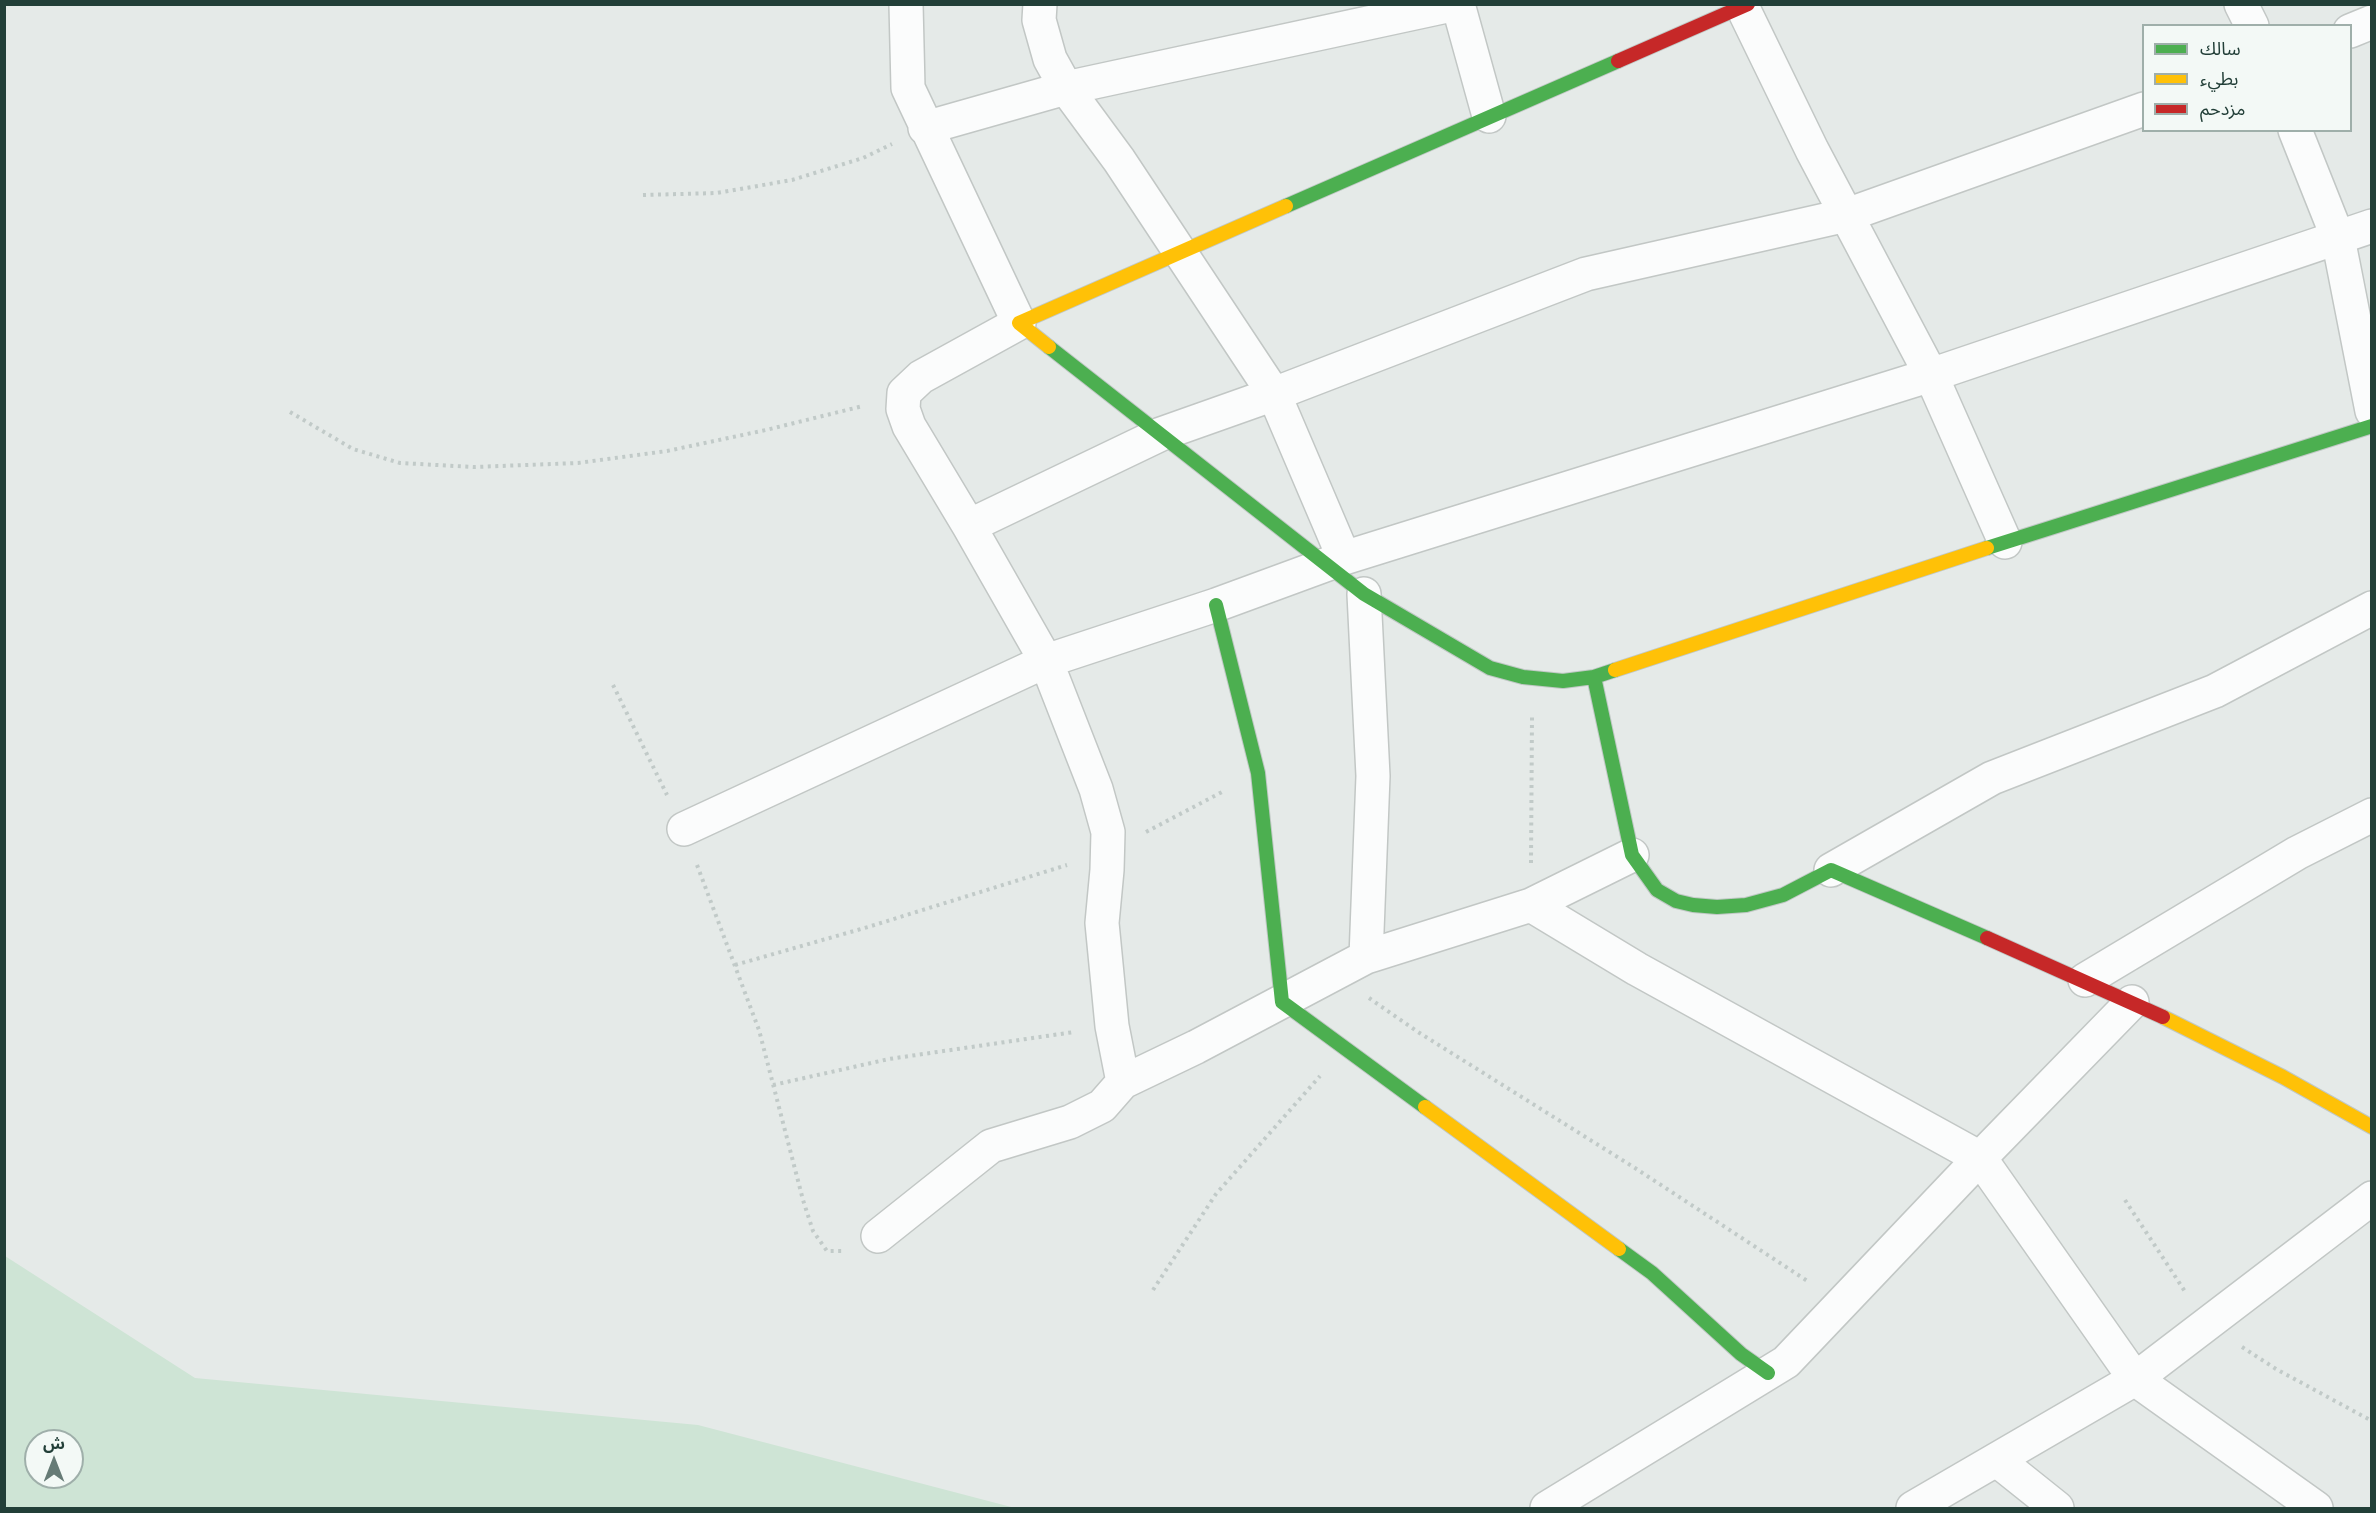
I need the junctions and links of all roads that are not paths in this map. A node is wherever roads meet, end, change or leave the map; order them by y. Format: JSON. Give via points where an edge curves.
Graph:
{"nodes":[{"id":1,"x":906,"y":4,"type":"edge"},
{"id":2,"x":1040,"y":4,"type":"edge"},
{"id":3,"x":1457,"y":4,"type":"edge"},
{"id":4,"x":2241,"y":4,"type":"edge"},
{"id":5,"x":1743,"y":5,"type":"edge"},
{"id":6,"x":2372,"y":22,"type":"edge"},
{"id":7,"x":2251,"y":24,"type":"edge"},
{"id":8,"x":2352,"y":30,"type":"edge"},
{"id":9,"x":1066,"y":88,"type":"junction"},
{"id":10,"x":2142,"y":110,"type":"edge"},
{"id":11,"x":1489,"y":116,"type":"junction"},
{"id":12,"x":925,"y":128,"type":"junction"},
{"id":13,"x":2296,"y":132,"type":"edge"},
{"id":14,"x":1847,"y":215,"type":"junction"},
{"id":15,"x":2372,"y":226,"type":"edge"},
{"id":16,"x":2338,"y":238,"type":"junction"},
{"id":17,"x":1182,"y":252,"type":"junction"},
{"id":18,"x":1019,"y":323,"type":"junction"},
{"id":19,"x":1931,"y":375,"type":"junction"},
{"id":20,"x":1274,"y":394,"type":"junction"},
{"id":21,"x":2372,"y":411,"type":"edge"},
{"id":22,"x":2372,"y":426,"type":"edge"},
{"id":23,"x":1161,"y":434,"type":"junction"},
{"id":24,"x":969,"y":526,"type":"junction"},
{"id":25,"x":2006,"y":542,"type":"junction"},
{"id":26,"x":1335,"y":561,"type":"junction"},
{"id":27,"x":1364,"y":594,"type":"junction"},
{"id":28,"x":1215,"y":605,"type":"junction"},
{"id":29,"x":2372,"y":608,"type":"edge"},
{"id":30,"x":1046,"y":661,"type":"junction"},
{"id":31,"x":1594,"y":677,"type":"junction"},
{"id":32,"x":2372,"y":815,"type":"edge"},
{"id":33,"x":684,"y":829,"type":"road end"},
{"id":34,"x":1632,"y":855,"type":"junction"},
{"id":35,"x":1831,"y":870,"type":"junction"},
{"id":36,"x":1531,"y":905,"type":"junction"},
{"id":37,"x":1366,"y":957,"type":"junction"},
{"id":38,"x":2085,"y":980,"type":"junction"},
{"id":39,"x":1282,"y":1002,"type":"junction"},
{"id":40,"x":2132,"y":1002,"type":"junction"},
{"id":41,"x":1124,"y":1082,"type":"junction"},
{"id":42,"x":2372,"y":1127,"type":"edge"},
{"id":43,"x":1980,"y":1158,"type":"junction"},
{"id":44,"x":2372,"y":1198,"type":"edge"},
{"id":45,"x":878,"y":1236,"type":"road end"},
{"id":46,"x":1768,"y":1373,"type":"junction"},
{"id":47,"x":2135,"y":1379,"type":"junction"},
{"id":48,"x":1997,"y":1460,"type":"junction"},
{"id":49,"x":1547,"y":1509,"type":"edge"},
{"id":50,"x":1913,"y":1509,"type":"edge"},
{"id":51,"x":2057,"y":1509,"type":"edge"},
{"id":52,"x":2316,"y":1509,"type":"edge"}],
"edges":[{"from":1,"to":12,"type":"street","via":[[908,88]]},
{"from":2,"to":9,"type":"street","via":[[1039,20],[1050,59]]},
{"from":3,"to":9,"type":"street"},
{"from":3,"to":11,"type":"street"},
{"from":4,"to":7,"type":"street"},
{"from":5,"to":11,"type":"street"},
{"from":5,"to":14,"type":"street"},
{"from":6,"to":8,"type":"street"},
{"from":9,"to":12,"type":"street"},
{"from":9,"to":17,"type":"street"},
{"from":10,"to":14,"type":"street"},
{"from":11,"to":17,"type":"street"},
{"from":12,"to":18,"type":"street"},
{"from":13,"to":16,"type":"street"},
{"from":14,"to":19,"type":"street"},
{"from":14,"to":20,"type":"street","via":[[1586,274]]},
{"from":15,"to":16,"type":"street"},
{"from":16,"to":19,"type":"street"},
{"from":16,"to":21,"type":"street"},
{"from":17,"to":18,"type":"street"},
{"from":17,"to":20,"type":"street"},
{"from":18,"to":23,"type":"street"},
{"from":18,"to":24,"type":"street","via":[[921,377],[904,393],[903,409],[909,426]]},
{"from":19,"to":25,"type":"street"},
{"from":19,"to":26,"type":"street"},
{"from":20,"to":23,"type":"street"},
{"from":20,"to":26,"type":"street"},
{"from":22,"to":25,"type":"street"},
{"from":23,"to":24,"type":"street"},
{"from":23,"to":26,"type":"street"},
{"from":24,"to":30,"type":"street"},
{"from":25,"to":31,"type":"street"},
{"from":26,"to":27,"type":"street"},
{"from":26,"to":28,"type":"street"},
{"from":27,"to":31,"type":"street","via":[[1490,668],[1563,681]]},
{"from":27,"to":37,"type":"street","via":[[1372,776]]},
{"from":28,"to":30,"type":"street"},
{"from":28,"to":39,"type":"street","via":[[1258,773]]},
{"from":29,"to":35,"type":"street","via":[[2215,691],[1992,778]]},
{"from":30,"to":33,"type":"street"},
{"from":30,"to":41,"type":"street","via":[[1096,789],[1108,832],[1102,923],[1112,1026]]},
{"from":31,"to":34,"type":"street"},
{"from":32,"to":38,"type":"street","via":[[2297,853]]},
{"from":34,"to":35,"type":"street","via":[[1656,890],[1676,901],[1717,908],[1784,895]]},
{"from":34,"to":36,"type":"street"},
{"from":35,"to":38,"type":"street"},
{"from":36,"to":37,"type":"street"},
{"from":36,"to":43,"type":"street","via":[[1637,969]]},
{"from":37,"to":39,"type":"street"},
{"from":38,"to":40,"type":"street"},
{"from":39,"to":41,"type":"street"},
{"from":39,"to":46,"type":"street","via":[[1652,1273],[1741,1354]]},
{"from":40,"to":42,"type":"street","via":[[2283,1077]]},
{"from":40,"to":43,"type":"street"},
{"from":41,"to":45,"type":"street","via":[[1102,1106],[1070,1122],[990,1146]]},
{"from":43,"to":46,"type":"street","via":[[1786,1362]]},
{"from":43,"to":47,"type":"street"},
{"from":44,"to":47,"type":"street"},
{"from":46,"to":49,"type":"street"},
{"from":47,"to":48,"type":"street"},
{"from":47,"to":52,"type":"street"},
{"from":48,"to":50,"type":"street"},
{"from":48,"to":51,"type":"street"}]}
